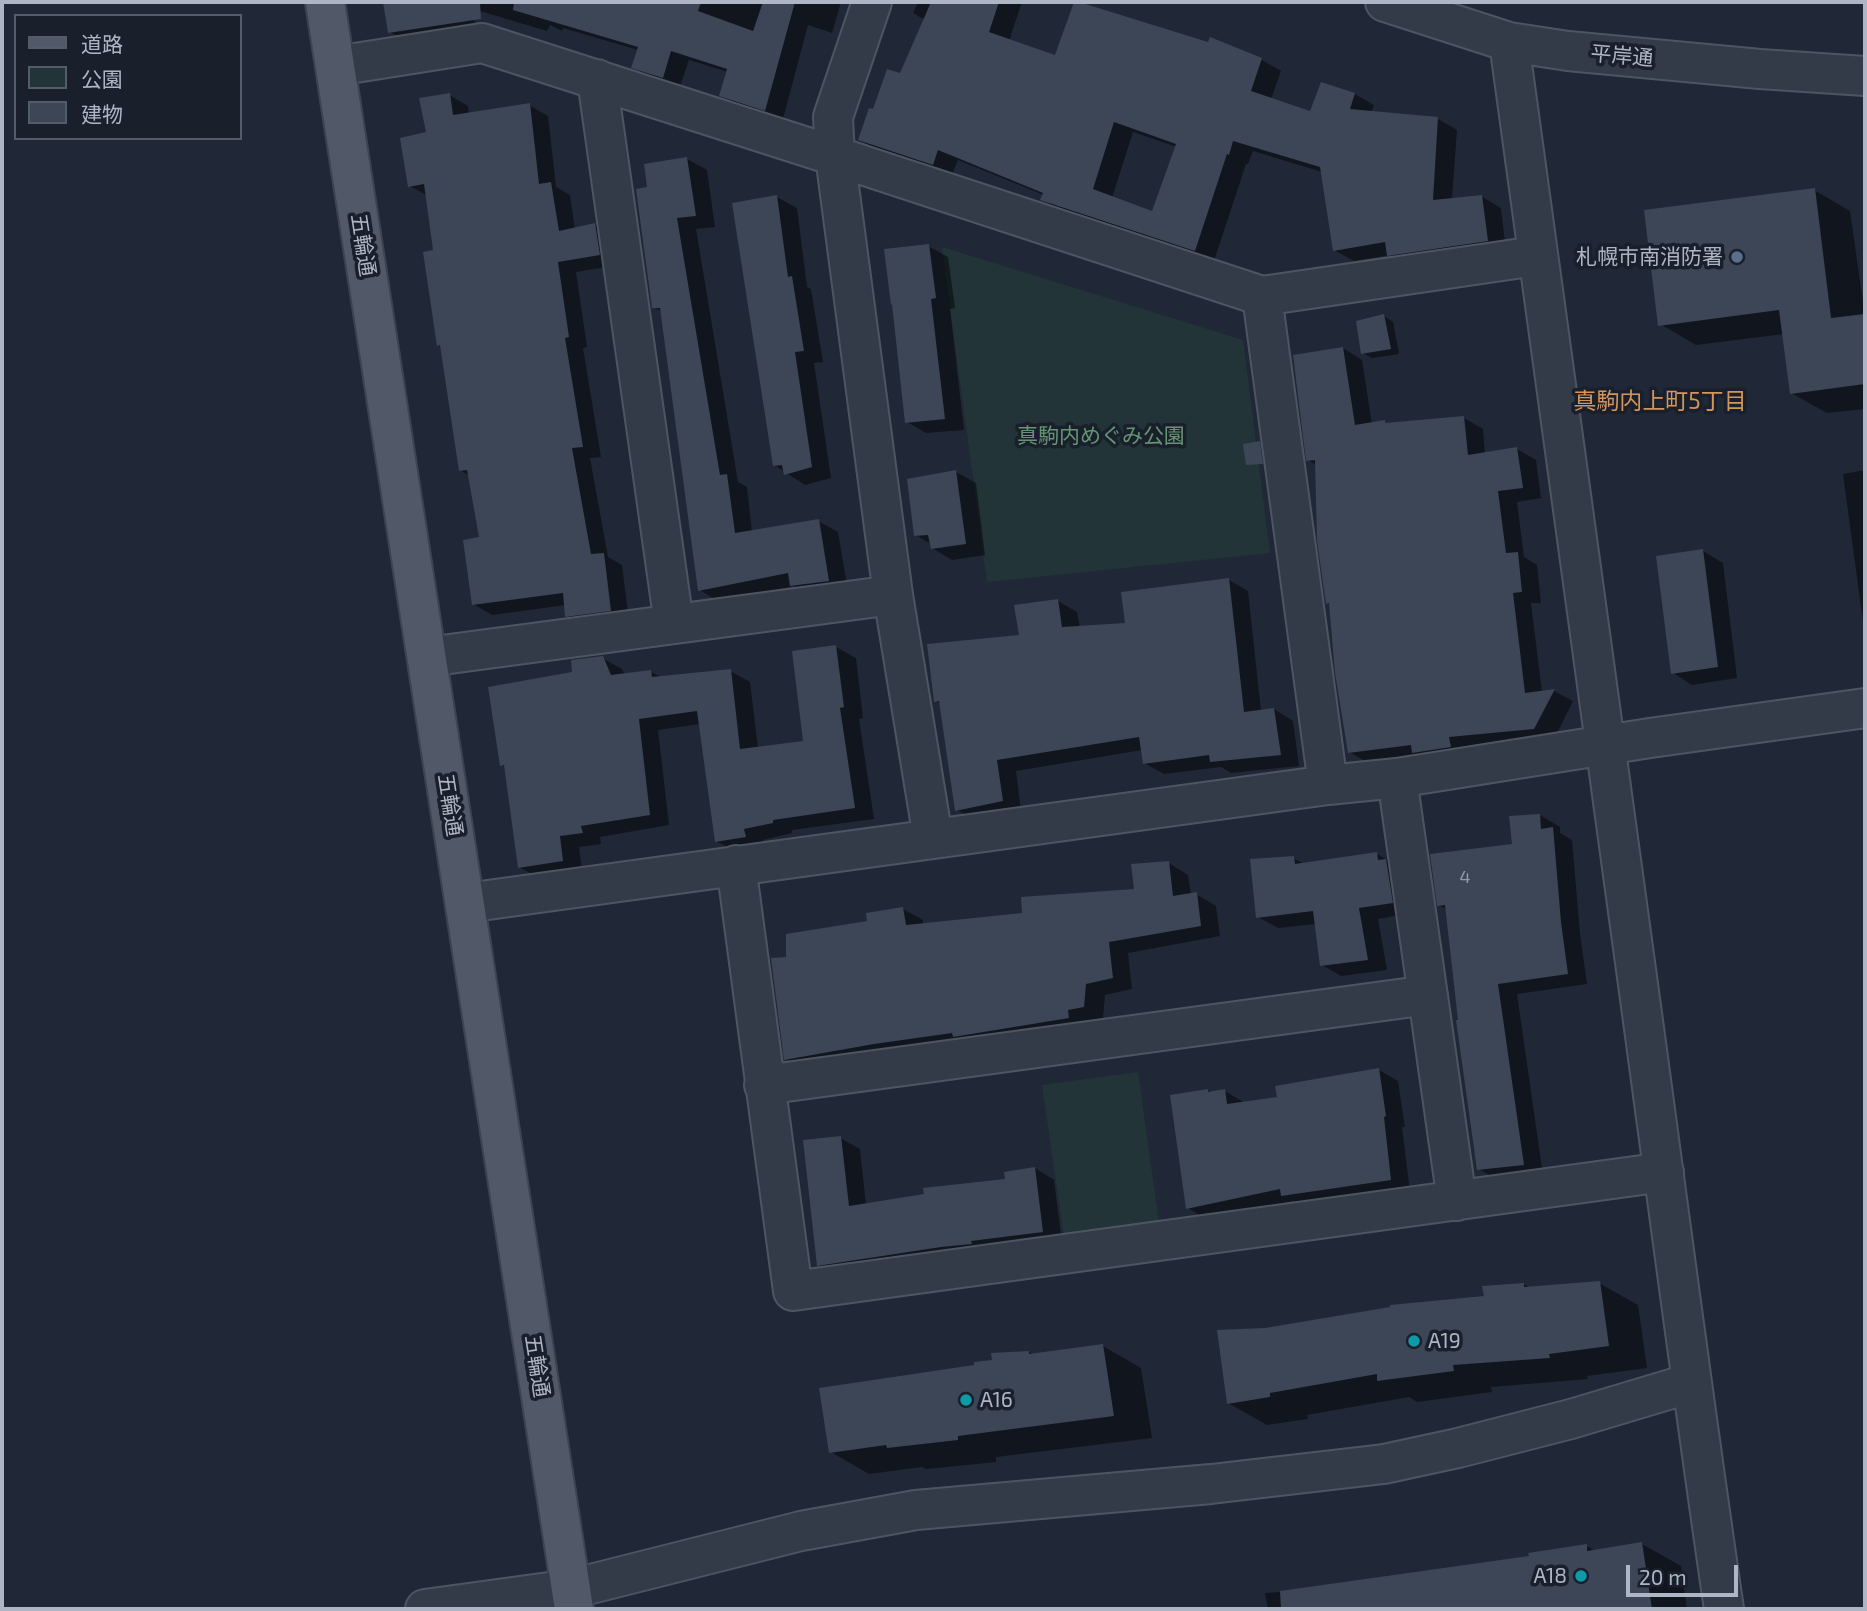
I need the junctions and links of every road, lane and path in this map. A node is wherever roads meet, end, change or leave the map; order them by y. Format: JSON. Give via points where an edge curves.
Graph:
{"nodes":[{"id":1,"x":325,"y":2,"type":"edge"},
{"id":2,"x":872,"y":2,"type":"edge"},
{"id":3,"x":1385,"y":2,"type":"edge"},
{"id":4,"x":1509,"y":42,"type":"junction"},
{"id":5,"x":336,"y":66,"type":"junction"},
{"id":6,"x":1865,"y":76,"type":"edge"},
{"id":7,"x":597,"y":79,"type":"junction"},
{"id":8,"x":835,"y":156,"type":"junction"},
{"id":9,"x":1536,"y":256,"type":"junction"},
{"id":10,"x":1262,"y":296,"type":"junction"},
{"id":11,"x":893,"y":595,"type":"junction"},
{"id":12,"x":674,"y":624,"type":"junction"},
{"id":13,"x":427,"y":657,"type":"junction"},
{"id":14,"x":1865,"y":708,"type":"edge"},
{"id":15,"x":1605,"y":745,"type":"junction"},
{"id":16,"x":1397,"y":778,"type":"junction"},
{"id":17,"x":1328,"y":785,"type":"junction"},
{"id":18,"x":933,"y":838,"type":"junction"},
{"id":19,"x":736,"y":865,"type":"junction"},
{"id":20,"x":466,"y":903,"type":"junction"},
{"id":21,"x":1428,"y":995,"type":"junction"},
{"id":22,"x":764,"y":1085,"type":"junction"},
{"id":23,"x":1664,"y":1172,"type":"junction"},
{"id":24,"x":1457,"y":1201,"type":"junction"},
{"id":25,"x":1691,"y":1383,"type":"junction"},
{"id":26,"x":573,"y":1599,"type":"edge"},
{"id":27,"x":425,"y":1609,"type":"edge"},
{"id":28,"x":1724,"y":1609,"type":"edge"}],
"edges":[{"from":1,"to":5,"type":"main road","name":"五輪通"},
{"from":2,"to":8,"type":"street","via":[[833,117]]},
{"from":3,"to":4,"type":"street","name":"平岸通"},
{"from":4,"to":6,"type":"street","name":"平岸通"},
{"from":4,"to":9,"type":"street"},
{"from":5,"to":7,"type":"street","via":[[482,43]]},
{"from":5,"to":13,"type":"main road","name":"五輪通"},
{"from":7,"to":8,"type":"street"},
{"from":7,"to":12,"type":"street"},
{"from":8,"to":10,"type":"street"},
{"from":8,"to":11,"type":"street"},
{"from":9,"to":10,"type":"street"},
{"from":9,"to":15,"type":"street"},
{"from":10,"to":17,"type":"street"},
{"from":11,"to":12,"type":"street"},
{"from":11,"to":18,"type":"street"},
{"from":12,"to":13,"type":"street"},
{"from":13,"to":20,"type":"main road","name":"五輪通"},
{"from":14,"to":15,"type":"street"},
{"from":15,"to":16,"type":"street"},
{"from":15,"to":23,"type":"street"},
{"from":16,"to":17,"type":"street"},
{"from":16,"to":21,"type":"street"},
{"from":17,"to":18,"type":"street"},
{"from":18,"to":19,"type":"street"},
{"from":19,"to":20,"type":"street"},
{"from":19,"to":22,"type":"street"},
{"from":20,"to":26,"type":"main road","name":"五輪通"},
{"from":21,"to":22,"type":"street"},
{"from":21,"to":24,"type":"street"},
{"from":22,"to":24,"type":"street","via":[[793,1292]]},
{"from":23,"to":24,"type":"street"},
{"from":23,"to":25,"type":"street"},
{"from":25,"to":26,"type":"street","via":[[1534,1429],[1384,1464],[916,1510],[801,1531]]},
{"from":25,"to":28,"type":"street"},
{"from":26,"to":27,"type":"street"}]}
